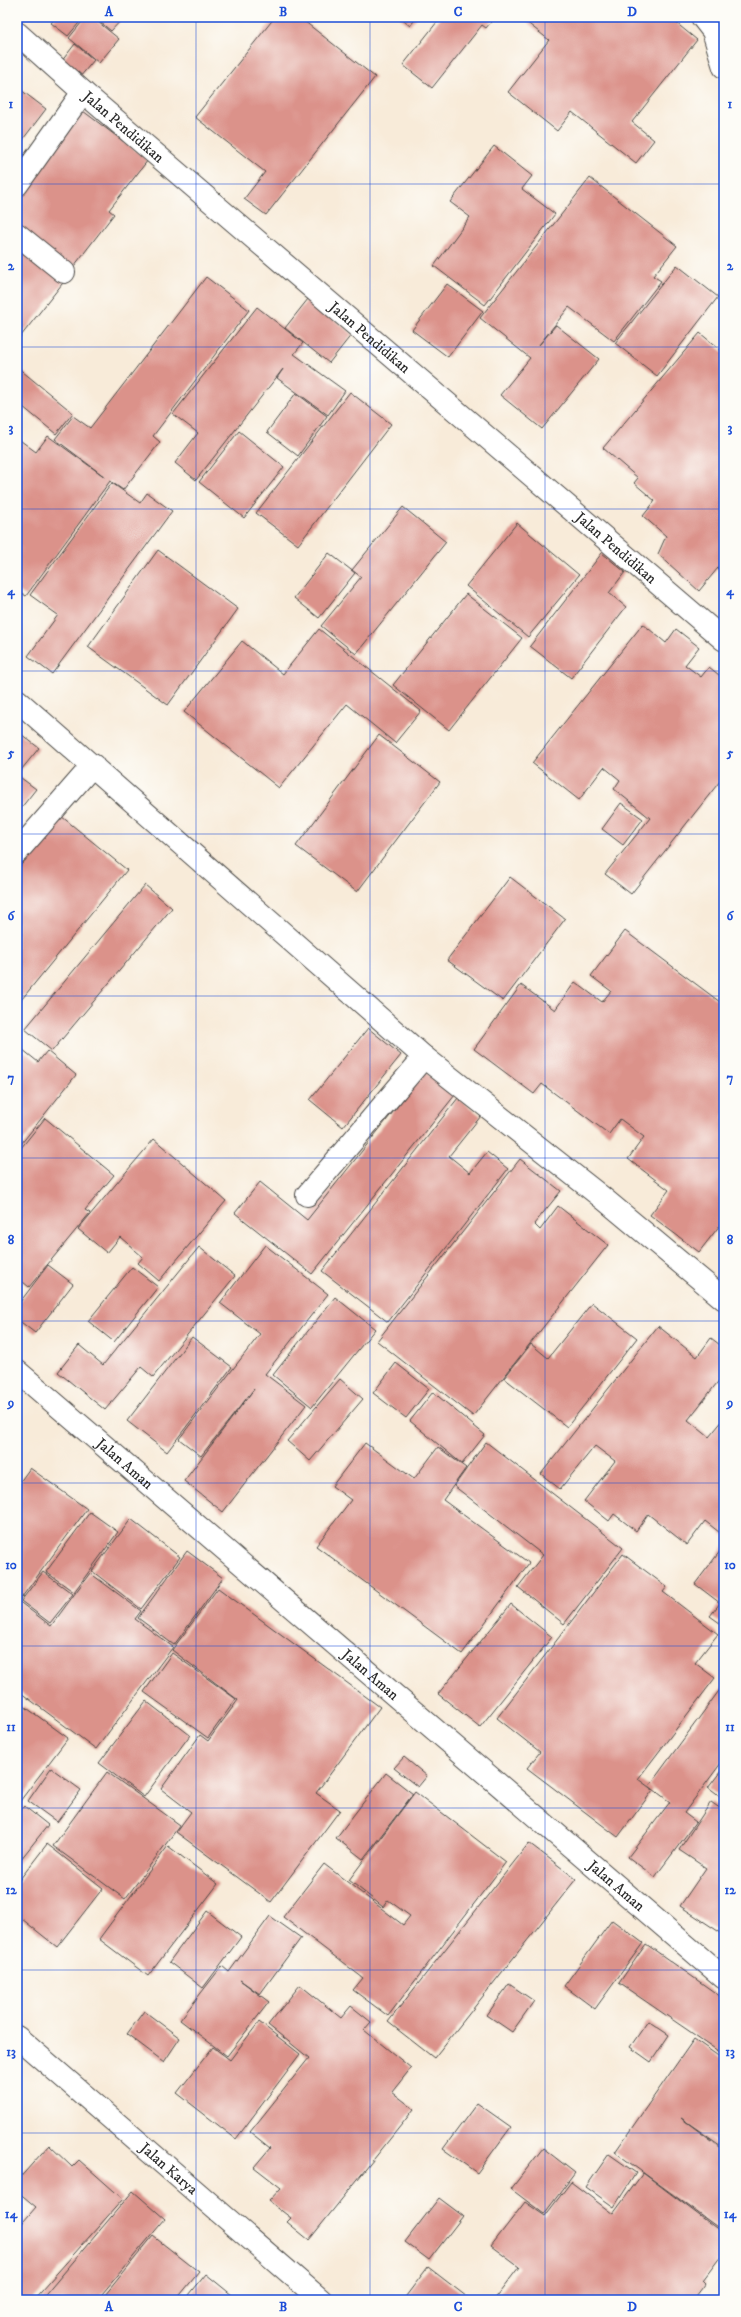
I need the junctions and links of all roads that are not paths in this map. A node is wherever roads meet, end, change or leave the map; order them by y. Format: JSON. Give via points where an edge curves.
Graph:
{"nodes":[{"id":1,"x":702,"y":17,"type":"edge"},
{"id":2,"x":17,"y":33,"type":"edge"},
{"id":3,"x":724,"y":67,"type":"edge"},
{"id":4,"x":83,"y":92,"type":"junction"},
{"id":5,"x":17,"y":185,"type":"edge"},
{"id":6,"x":17,"y":234,"type":"edge"},
{"id":7,"x":64,"y":272,"type":"dead end"},
{"id":8,"x":724,"y":640,"type":"edge"},
{"id":9,"x":17,"y":700,"type":"edge"},
{"id":10,"x":93,"y":765,"type":"junction"},
{"id":11,"x":17,"y":852,"type":"edge"},
{"id":12,"x":424,"y":1057,"type":"junction"},
{"id":13,"x":307,"y":1195,"type":"dead end"},
{"id":14,"x":724,"y":1299,"type":"edge"},
{"id":15,"x":17,"y":1371,"type":"edge"},
{"id":16,"x":724,"y":1978,"type":"edge"},
{"id":17,"x":17,"y":2037,"type":"edge"},
{"id":18,"x":321,"y":2300,"type":"edge"}],
"edges":[{"from":1,"to":3,"type":"street","via":[[713,31]]},
{"from":2,"to":4,"type":"street","name":"Jalan Pendidikan"},
{"from":4,"to":5,"type":"street"},
{"from":4,"to":8,"type":"street","name":"Jalan Pendidikan"},
{"from":6,"to":7,"type":"street"},
{"from":9,"to":10,"type":"street"},
{"from":10,"to":11,"type":"street"},
{"from":10,"to":12,"type":"street"},
{"from":12,"to":13,"type":"street"},
{"from":12,"to":14,"type":"street","via":[[604,1199]]},
{"from":15,"to":16,"type":"street","name":"Jalan Aman"},
{"from":17,"to":18,"type":"street","name":"Jalan Karya"}]}
